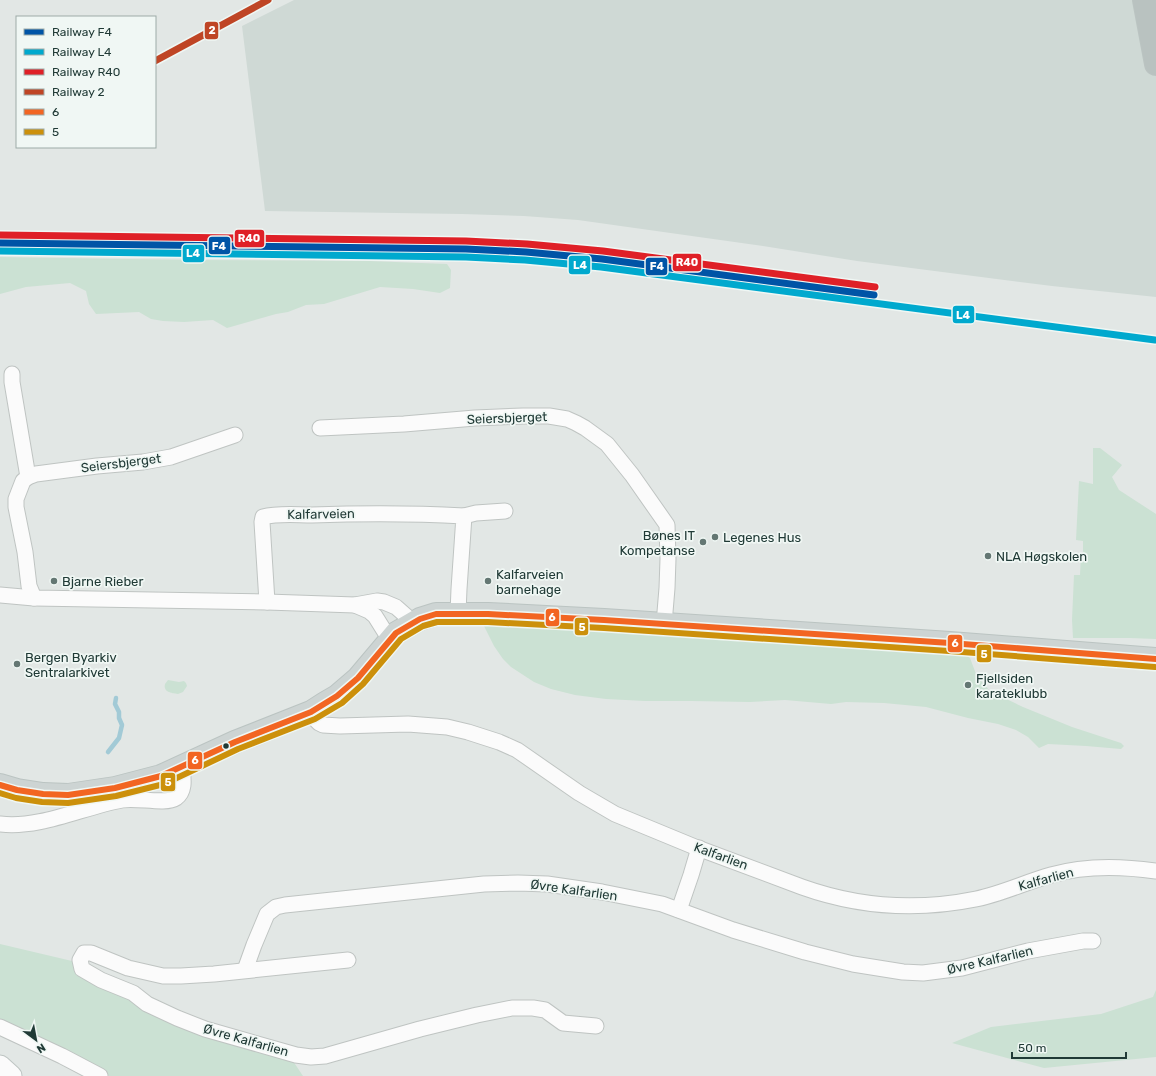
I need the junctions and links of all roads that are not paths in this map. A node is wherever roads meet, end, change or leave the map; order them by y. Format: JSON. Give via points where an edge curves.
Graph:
{"nodes":[{"id":1,"x":1144,"y":0,"type":"edge"},
{"id":2,"x":1156,"y":64,"type":"edge"},
{"id":3,"x":12,"y":374,"type":"dead end"},
{"id":4,"x":320,"y":428,"type":"dead end"},
{"id":5,"x":235,"y":434,"type":"dead end"},
{"id":6,"x":28,"y":477,"type":"junction"},
{"id":7,"x":505,"y":511,"type":"dead end"},
{"id":8,"x":464,"y":516,"type":"junction"},
{"id":9,"x":0,"y":595,"type":"edge"},
{"id":10,"x":34,"y":598,"type":"junction"},
{"id":11,"x":267,"y":602,"type":"junction"},
{"id":12,"x":355,"y":605,"type":"junction"},
{"id":13,"x":458,"y":613,"type":"junction"},
{"id":14,"x":413,"y":622,"type":"junction"},
{"id":15,"x":664,"y":624,"type":"junction"},
{"id":16,"x":390,"y":640,"type":"junction"},
{"id":17,"x":1156,"y":659,"type":"edge"},
{"id":18,"x":311,"y":712,"type":"junction"},
{"id":19,"x":182,"y":767,"type":"junction"},
{"id":20,"x":0,"y":785,"type":"edge"},
{"id":21,"x":0,"y":824,"type":"edge"},
{"id":22,"x":699,"y":848,"type":"junction"},
{"id":23,"x":1156,"y":871,"type":"edge"},
{"id":24,"x":679,"y":910,"type":"junction"},
{"id":25,"x":1094,"y":941,"type":"dead end"},
{"id":26,"x":348,"y":960,"type":"dead end"},
{"id":27,"x":245,"y":970,"type":"junction"},
{"id":28,"x":596,"y":1026,"type":"dead end"},
{"id":29,"x":0,"y":1027,"type":"edge"},
{"id":30,"x":0,"y":1066,"type":"edge"},
{"id":31,"x":10,"y":1076,"type":"edge"},
{"id":32,"x":100,"y":1076,"type":"edge"}],
"edges":[{"from":1,"to":2,"type":"highway"},
{"from":3,"to":6,"type":"street"},
{"from":4,"to":15,"type":"street","name":"Seiersbjerget","via":[[542,416],[566,419],[581,425],[607,444],[667,525],[668,559]]},
{"from":5,"to":6,"type":"street","name":"Seiersbjerget","via":[[171,457]]},
{"from":6,"to":10,"type":"street","via":[[19,490],[16,507],[29,586]]},
{"from":7,"to":8,"type":"street","name":"Kalfarveien"},
{"from":8,"to":11,"type":"street","name":"Kalfarveien","via":[[351,513],[263,517]]},
{"from":8,"to":13,"type":"street"},
{"from":9,"to":10,"type":"street"},
{"from":10,"to":11,"type":"street"},
{"from":11,"to":12,"type":"street"},
{"from":12,"to":14,"type":"street","via":[[384,602],[396,607]]},
{"from":12,"to":16,"type":"street","via":[[375,616]]},
{"from":13,"to":14,"type":"main road","via":[[436,614]]},
{"from":13,"to":15,"type":"main road"},
{"from":14,"to":16,"type":"main road"},
{"from":15,"to":17,"type":"main road"},
{"from":16,"to":18,"type":"main road","via":[[353,683]]},
{"from":18,"to":19,"type":"main road","via":[[235,742]]},
{"from":18,"to":22,"type":"street","name":"Kalfarlien","via":[[316,720],[323,724],[408,724],[447,727],[499,742],[517,750],[579,793],[615,814]]},
{"from":19,"to":20,"type":"main road","via":[[134,783],[68,795],[23,791]]},
{"from":19,"to":21,"type":"street","via":[[184,780],[181,793],[166,801],[133,798],[40,822]]},
{"from":22,"to":23,"type":"street","name":"Kalfarlien","via":[[820,893],[854,901],[900,906],[976,899],[1071,870],[1120,868]]},
{"from":22,"to":24,"type":"street"},
{"from":24,"to":25,"type":"street","name":"Øvre Kalfarlien","via":[[805,952],[853,964],[903,972],[923,973],[962,968],[1028,951]]},
{"from":24,"to":27,"type":"street","name":"Øvre Kalfarlien","via":[[602,892],[547,884],[518,883],[484,884],[285,905],[276,907],[267,914]]},
{"from":26,"to":27,"type":"street","name":"Øvre Kalfarlien"},
{"from":27,"to":28,"type":"street","name":"Øvre Kalfarlien","via":[[163,976],[128,968],[91,953],[84,953],[80,960],[82,970],[133,993],[147,1004],[177,1018],[253,1043],[311,1057],[325,1056],[420,1029],[512,1008],[545,1010],[563,1023]]},
{"from":29,"to":32,"type":"street"},
{"from":30,"to":31,"type":"street"}]}
